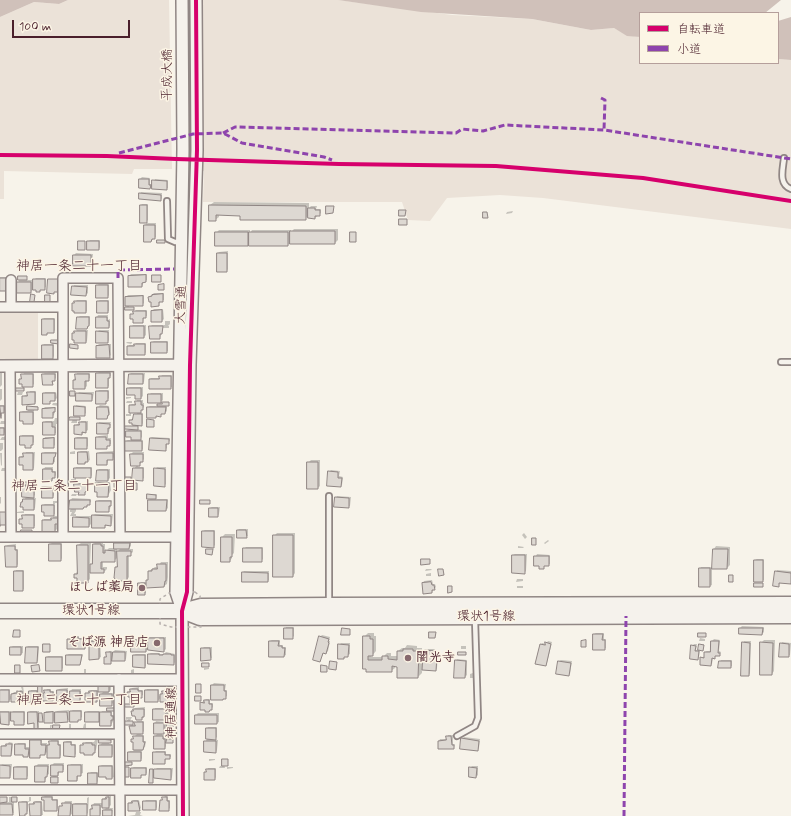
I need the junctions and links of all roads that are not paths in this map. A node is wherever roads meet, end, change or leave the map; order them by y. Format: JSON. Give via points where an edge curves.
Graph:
{"nodes":[{"id":1,"x":182,"y":0,"type":"edge"},
{"id":2,"x":196,"y":0,"type":"edge"},
{"id":3,"x":183,"y":149,"type":"joint"},
{"id":4,"x":784,"y":158,"type":"dead end"},
{"id":5,"x":791,"y":189,"type":"edge"},
{"id":6,"x":167,"y":201,"type":"dead end"},
{"id":7,"x":182,"y":242,"type":"junction"},
{"id":8,"x":11,"y":280,"type":"dead end"},
{"id":9,"x":0,"y":307,"type":"edge"},
{"id":10,"x":11,"y":307,"type":"junction"},
{"id":11,"x":63,"y":307,"type":"junction"},
{"id":12,"x":781,"y":362,"type":"dead end"},
{"id":13,"x":791,"y":362,"type":"edge"},
{"id":14,"x":119,"y":365,"type":"junction"},
{"id":15,"x":185,"y":365,"type":"junction"},
{"id":16,"x":5,"y":366,"type":"edge"},
{"id":17,"x":63,"y":366,"type":"junction"},
{"id":18,"x":329,"y":496,"type":"dead end"},
{"id":19,"x":0,"y":537,"type":"edge"},
{"id":20,"x":11,"y":537,"type":"junction"},
{"id":21,"x":63,"y":537,"type":"junction"},
{"id":22,"x":120,"y":537,"type":"junction"},
{"id":23,"x":183,"y":537,"type":"junction"},
{"id":24,"x":791,"y":604,"type":"edge"},
{"id":25,"x":329,"y":605,"type":"junction"},
{"id":26,"x":0,"y":611,"type":"edge"},
{"id":27,"x":182,"y":611,"type":"junction"},
{"id":28,"x":791,"y":616,"type":"edge"},
{"id":29,"x":475,"y":617,"type":"junction"},
{"id":30,"x":119,"y":679,"type":"junction"},
{"id":31,"x":0,"y":680,"type":"edge"},
{"id":32,"x":182,"y":680,"type":"junction"},
{"id":33,"x":0,"y":734,"type":"edge"},
{"id":34,"x":119,"y":734,"type":"junction"},
{"id":35,"x":457,"y":736,"type":"dead end"},
{"id":36,"x":0,"y":790,"type":"edge"},
{"id":37,"x":120,"y":790,"type":"junction"},
{"id":38,"x":183,"y":790,"type":"junction"},
{"id":39,"x":120,"y":816,"type":"edge"},
{"id":40,"x":183,"y":816,"type":"edge"}],
"edges":[{"from":1,"to":3,"type":"street","name":"平成大橋"},
{"from":2,"to":15,"type":"street","name":"大雪通","via":[[197,150]]},
{"from":3,"to":7,"type":"street","name":"大雪通"},
{"from":4,"to":5,"type":"lane","via":[[782,179]]},
{"from":6,"to":7,"type":"lane","via":[[168,239]]},
{"from":7,"to":15,"type":"street","name":"大雪通"},
{"from":8,"to":10,"type":"street"},
{"from":9,"to":10,"type":"street"},
{"from":10,"to":11,"type":"street"},
{"from":11,"to":14,"type":"street","via":[[63,278],[118,278]]},
{"from":11,"to":17,"type":"street"},
{"from":12,"to":13,"type":"lane"},
{"from":14,"to":15,"type":"street"},
{"from":14,"to":17,"type":"street"},
{"from":14,"to":22,"type":"street"},
{"from":15,"to":23,"type":"street","name":"大雪通"},
{"from":16,"to":17,"type":"street"},
{"from":16,"to":20,"type":"street"},
{"from":17,"to":21,"type":"street"},
{"from":18,"to":25,"type":"lane"},
{"from":19,"to":20,"type":"street"},
{"from":20,"to":21,"type":"street"},
{"from":21,"to":22,"type":"street"},
{"from":22,"to":23,"type":"street"},
{"from":23,"to":27,"type":"street","name":"大雪通","via":[[187,592]]},
{"from":24,"to":25,"type":"main road","name":"環状1号線"},
{"from":25,"to":27,"type":"main road","name":"環状1号線","via":[[201,606]]},
{"from":26,"to":27,"type":"main road","name":"環状1号線"},
{"from":27,"to":29,"type":"main road","name":"環状1号線","via":[[200,618]]},
{"from":27,"to":32,"type":"street","name":"神居通線"},
{"from":28,"to":29,"type":"main road","name":"環状1号線"},
{"from":29,"to":35,"type":"lane","via":[[478,718],[475,726]]},
{"from":30,"to":31,"type":"street"},
{"from":30,"to":32,"type":"street"},
{"from":30,"to":34,"type":"street"},
{"from":32,"to":38,"type":"street","name":"神居通線"},
{"from":33,"to":34,"type":"street"},
{"from":34,"to":37,"type":"street"},
{"from":36,"to":37,"type":"street"},
{"from":37,"to":38,"type":"street"},
{"from":37,"to":39,"type":"street"},
{"from":38,"to":40,"type":"street","name":"神居通線"}]}
